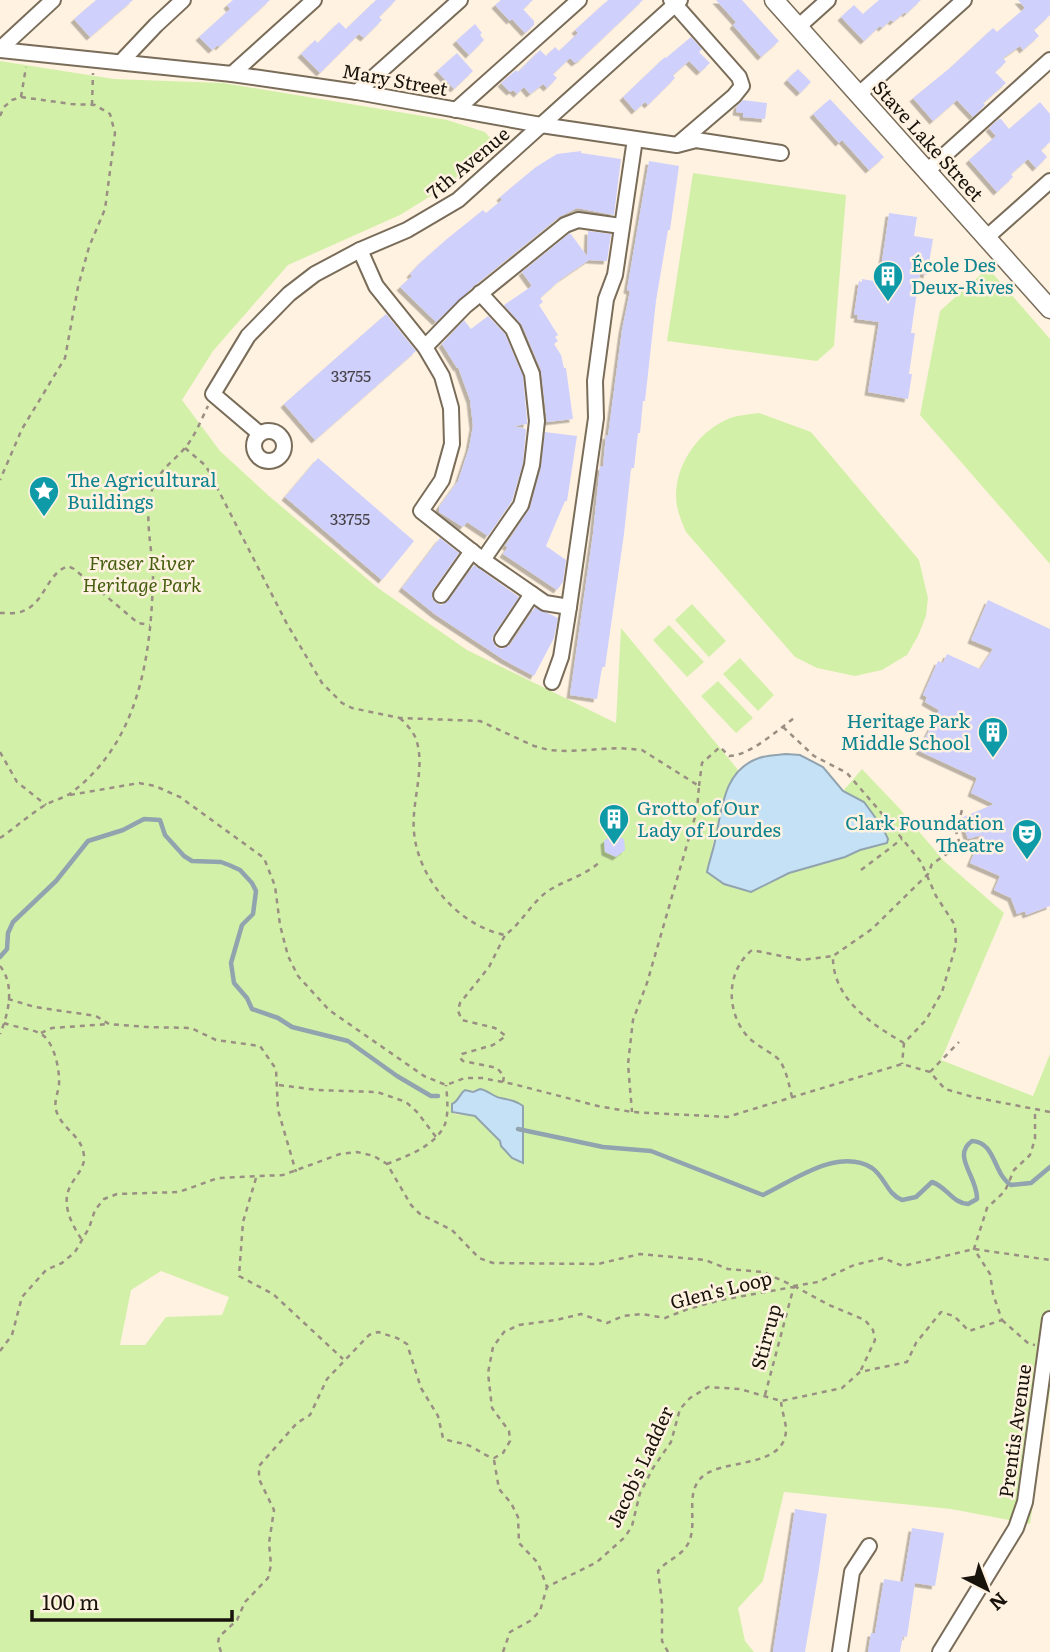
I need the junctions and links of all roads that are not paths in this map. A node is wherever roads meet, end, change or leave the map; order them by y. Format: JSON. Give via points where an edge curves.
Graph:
{"nodes":[{"id":1,"x":53,"y":0,"type":"edge"},
{"id":2,"x":183,"y":0,"type":"edge"},
{"id":3,"x":314,"y":0,"type":"edge"},
{"id":4,"x":460,"y":0,"type":"edge"},
{"id":5,"x":579,"y":0,"type":"edge"},
{"id":6,"x":774,"y":0,"type":"edge"},
{"id":7,"x":828,"y":0,"type":"edge"},
{"id":8,"x":964,"y":0,"type":"edge"},
{"id":9,"x":675,"y":1,"type":"edge"},
{"id":10,"x":798,"y":27,"type":"junction"},
{"id":11,"x":0,"y":50,"type":"edge"},
{"id":12,"x":1050,"y":60,"type":"edge"},
{"id":13,"x":121,"y":62,"type":"junction"},
{"id":14,"x":232,"y":74,"type":"junction"},
{"id":15,"x":357,"y":93,"type":"junction"},
{"id":16,"x":858,"y":95,"type":"junction"},
{"id":17,"x":456,"y":110,"type":"junction"},
{"id":18,"x":541,"y":125,"type":"junction"},
{"id":19,"x":635,"y":139,"type":"junction"},
{"id":20,"x":677,"y":145,"type":"junction"},
{"id":21,"x":781,"y":153,"type":"dead end"},
{"id":22,"x":927,"y":172,"type":"junction"},
{"id":23,"x":1050,"y":181,"type":"edge"},
{"id":24,"x":621,"y":226,"type":"junction"},
{"id":25,"x":986,"y":237,"type":"junction"},
{"id":26,"x":360,"y":250,"type":"junction"},
{"id":27,"x":480,"y":293,"type":"junction"},
{"id":28,"x":1050,"y":309,"type":"edge"},
{"id":29,"x":425,"y":347,"type":"junction"},
{"id":30,"x":260,"y":434,"type":"dead end"},
{"id":31,"x":478,"y":555,"type":"junction"},
{"id":32,"x":532,"y":594,"type":"junction"},
{"id":33,"x":441,"y":595,"type":"dead end"},
{"id":34,"x":569,"y":607,"type":"junction"},
{"id":35,"x":502,"y":639,"type":"dead end"},
{"id":36,"x":552,"y":681,"type":"dead end"},
{"id":37,"x":1050,"y":1319,"type":"edge"},
{"id":38,"x":869,"y":1546,"type":"dead end"},
{"id":39,"x":839,"y":1652,"type":"edge"},
{"id":40,"x":940,"y":1652,"type":"edge"}],
"edges":[{"from":1,"to":11,"type":"street"},
{"from":2,"to":13,"type":"street"},
{"from":3,"to":14,"type":"street"},
{"from":4,"to":15,"type":"street"},
{"from":5,"to":17,"type":"street"},
{"from":6,"to":10,"type":"main road","name":"Stave Lake Street"},
{"from":7,"to":10,"type":"street"},
{"from":8,"to":16,"type":"street"},
{"from":9,"to":18,"type":"street","name":"7th Avenue"},
{"from":9,"to":20,"type":"street","via":[[742,86]]},
{"from":10,"to":16,"type":"main road","name":"Stave Lake Street"},
{"from":11,"to":13,"type":"street","name":"Mary Street"},
{"from":12,"to":22,"type":"street"},
{"from":13,"to":14,"type":"street","name":"Mary Street"},
{"from":14,"to":15,"type":"street","name":"Mary Street"},
{"from":15,"to":17,"type":"street","name":"Mary Street"},
{"from":16,"to":22,"type":"main road","name":"Stave Lake Street"},
{"from":17,"to":18,"type":"street","name":"Mary Street"},
{"from":18,"to":19,"type":"street","name":"Mary Street"},
{"from":18,"to":26,"type":"street","name":"7th Avenue","via":[[458,200],[407,230]]},
{"from":19,"to":20,"type":"street","name":"Mary Street"},
{"from":19,"to":24,"type":"street"},
{"from":20,"to":21,"type":"street","name":"Mary Street","via":[[696,140]]},
{"from":22,"to":25,"type":"main road","name":"Stave Lake Street"},
{"from":23,"to":25,"type":"street"},
{"from":24,"to":27,"type":"street","via":[[578,220],[565,225]]},
{"from":24,"to":34,"type":"street","via":[[615,275],[606,299],[595,381],[596,418]]},
{"from":25,"to":28,"type":"main road","name":"Stave Lake Street"},
{"from":26,"to":29,"type":"street","via":[[376,286]]},
{"from":26,"to":30,"type":"street","name":"7th Avenue","via":[[315,274],[269,313],[248,336],[213,394]]},
{"from":27,"to":29,"type":"street"},
{"from":27,"to":31,"type":"street","via":[[513,329],[532,374],[537,421],[521,505]]},
{"from":29,"to":31,"type":"street","via":[[442,376],[451,408],[452,444],[442,480],[421,511]]},
{"from":31,"to":32,"type":"street"},
{"from":31,"to":33,"type":"street"},
{"from":32,"to":34,"type":"street","via":[[545,603]]},
{"from":32,"to":35,"type":"street"},
{"from":34,"to":36,"type":"street"},
{"from":37,"to":40,"type":"street","name":"Prentis Avenue","via":[[1025,1502],[1016,1528]]},
{"from":38,"to":39,"type":"street","via":[[852,1572]]}]}
